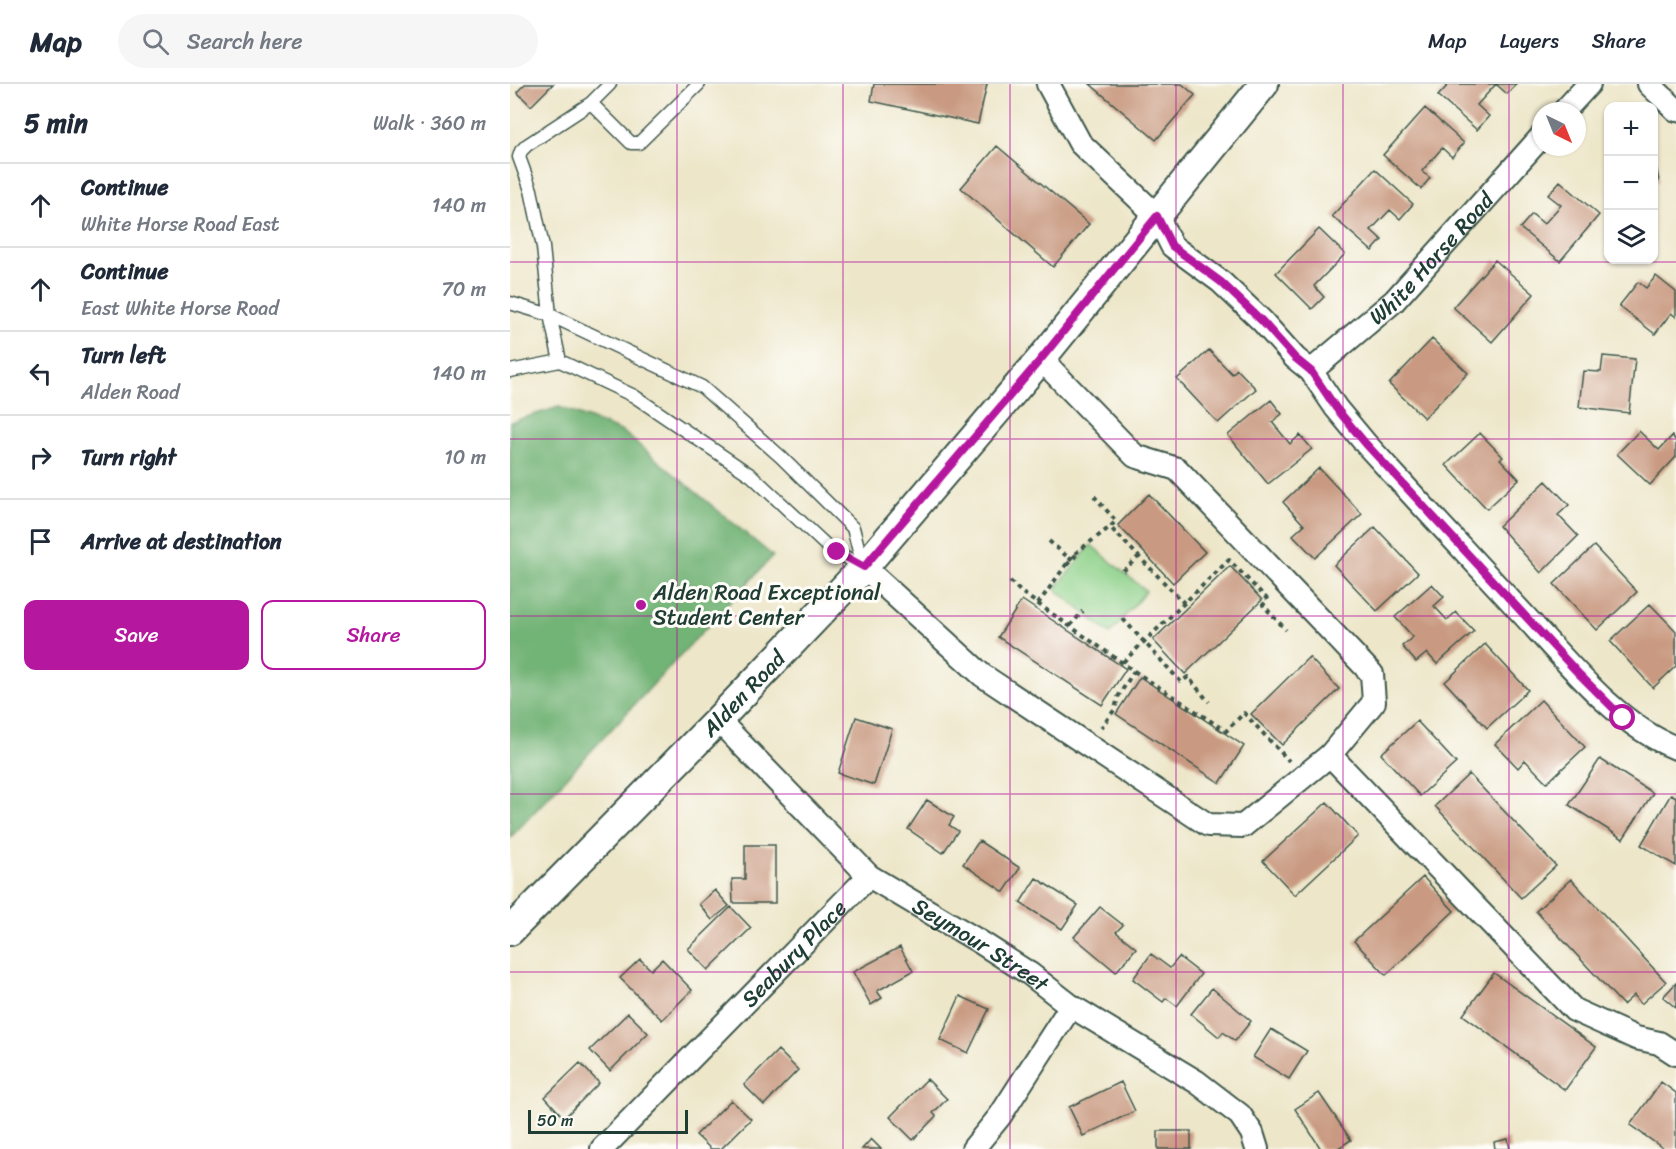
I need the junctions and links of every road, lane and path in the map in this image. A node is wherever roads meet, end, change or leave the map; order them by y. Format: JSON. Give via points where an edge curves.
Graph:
{"nodes":[{"id":1,"x":610,"y":84,"type":"edge"},
{"id":2,"x":699,"y":84,"type":"edge"},
{"id":3,"x":1048,"y":84,"type":"edge"},
{"id":4,"x":1264,"y":84,"type":"edge"},
{"id":5,"x":1588,"y":84,"type":"edge"},
{"id":6,"x":1649,"y":84,"type":"edge"},
{"id":7,"x":1572,"y":102,"type":"edge"},
{"id":8,"x":591,"y":103,"type":"junction"},
{"id":9,"x":1676,"y":110,"type":"edge"},
{"id":10,"x":1532,"y":147,"type":"edge"},
{"id":11,"x":1157,"y":216,"type":"junction"},
{"id":12,"x":510,"y":303,"type":"edge"},
{"id":13,"x":550,"y":315,"type":"junction"},
{"id":14,"x":1041,"y":359,"type":"junction"},
{"id":15,"x":560,"y":361,"type":"junction"},
{"id":16,"x":510,"y":371,"type":"edge"},
{"id":17,"x":1311,"y":371,"type":"junction"},
{"id":18,"x":1094,"y":496,"type":"dead end"},
{"id":19,"x":1110,"y":527,"type":"junction"},
{"id":20,"x":1049,"y":541,"type":"dead end"},
{"id":21,"x":1073,"y":555,"type":"junction"},
{"id":22,"x":1139,"y":556,"type":"junction"},
{"id":23,"x":1079,"y":560,"type":"dead end"},
{"id":24,"x":1069,"y":561,"type":"junction"},
{"id":25,"x":864,"y":567,"type":"junction"},
{"id":26,"x":1073,"y":568,"type":"dead end"},
{"id":27,"x":1123,"y":571,"type":"dead end"},
{"id":28,"x":1010,"y":581,"type":"dead end"},
{"id":29,"x":1184,"y":603,"type":"junction"},
{"id":30,"x":1038,"y":604,"type":"junction"},
{"id":31,"x":1083,"y":611,"type":"dead end"},
{"id":32,"x":1123,"y":619,"type":"dead end"},
{"id":33,"x":1070,"y":626,"type":"junction"},
{"id":34,"x":1286,"y":630,"type":"dead end"},
{"id":35,"x":1144,"y":642,"type":"junction"},
{"id":36,"x":1123,"y":662,"type":"junction"},
{"id":37,"x":1134,"y":670,"type":"junction"},
{"id":38,"x":1209,"y":702,"type":"dead end"},
{"id":39,"x":718,"y":720,"type":"junction"},
{"id":40,"x":1090,"y":747,"type":"junction"},
{"id":41,"x":1676,"y":748,"type":"edge"},
{"id":42,"x":1330,"y":755,"type":"junction"},
{"id":43,"x":1304,"y":777,"type":"junction"},
{"id":44,"x":869,"y":876,"type":"junction"},
{"id":45,"x":510,"y":931,"type":"edge"},
{"id":46,"x":1071,"y":1006,"type":"junction"},
{"id":47,"x":1676,"y":1054,"type":"edge"},
{"id":48,"x":602,"y":1149,"type":"edge"},
{"id":49,"x":973,"y":1149,"type":"edge"},
{"id":50,"x":1257,"y":1149,"type":"edge"}],
"edges":[{"from":1,"to":8,"type":"lane"},
{"from":2,"to":8,"type":"lane","via":[[639,143],[631,143]]},
{"from":3,"to":11,"type":"street","via":[[1080,143]]},
{"from":4,"to":11,"type":"street","name":"Alden Road"},
{"from":5,"to":7,"type":"street"},
{"from":6,"to":9,"type":"street"},
{"from":8,"to":13,"type":"lane","via":[[527,145],[519,157],[531,190],[543,247]]},
{"from":10,"to":17,"type":"street","name":"White Horse Road","via":[[1394,301]]},
{"from":11,"to":14,"type":"street","name":"Alden Road"},
{"from":11,"to":17,"type":"street","via":[[1172,246],[1221,282]]},
{"from":12,"to":13,"type":"lane"},
{"from":13,"to":15,"type":"lane"},
{"from":13,"to":25,"type":"lane","via":[[702,387],[853,528]]},
{"from":14,"to":25,"type":"street","name":"Alden Road"},
{"from":14,"to":42,"type":"street","via":[[1135,456],[1177,469],[1372,674],[1374,702]]},
{"from":15,"to":16,"type":"lane"},
{"from":15,"to":25,"type":"lane","via":[[634,396],[752,476],[830,549]]},
{"from":17,"to":41,"type":"street","via":[[1366,444],[1578,673],[1623,718]]},
{"from":18,"to":19,"type":"path","via":[[1116,521]]},
{"from":19,"to":21,"type":"path"},
{"from":19,"to":22,"type":"path"},
{"from":20,"to":24,"type":"path"},
{"from":21,"to":23,"type":"path"},
{"from":21,"to":24,"type":"path"},
{"from":22,"to":27,"type":"path"},
{"from":22,"to":29,"type":"path"},
{"from":24,"to":26,"type":"path"},
{"from":24,"to":30,"type":"path"},
{"from":25,"to":39,"type":"street","name":"Alden Road"},
{"from":25,"to":40,"type":"street","via":[[982,675]]},
{"from":28,"to":30,"type":"path"},
{"from":29,"to":34,"type":"path","via":[[1229,560],[1268,600],[1263,605]]},
{"from":29,"to":35,"type":"path"},
{"from":30,"to":33,"type":"path"},
{"from":31,"to":33,"type":"path"},
{"from":32,"to":35,"type":"path"},
{"from":33,"to":36,"type":"path"},
{"from":35,"to":36,"type":"path"},
{"from":35,"to":38,"type":"path","via":[[1182,682],[1188,677]]},
{"from":36,"to":37,"type":"path"},
{"from":37,"to":40,"type":"path"},
{"from":37,"to":43,"type":"path","via":[[1226,731],[1244,714]]},
{"from":39,"to":44,"type":"street","name":"Seymour Street"},
{"from":39,"to":45,"type":"street","name":"Alden Road"},
{"from":40,"to":43,"type":"street","via":[[1208,825],[1243,826]]},
{"from":42,"to":43,"type":"street"},
{"from":42,"to":47,"type":"street","via":[[1574,1010],[1636,1038],[1659,1043]]},
{"from":44,"to":46,"type":"street","name":"Seymour Street","via":[[990,948]]},
{"from":44,"to":48,"type":"street","name":"Seabury Place"},
{"from":46,"to":49,"type":"street","via":[[1000,1116]]},
{"from":46,"to":50,"type":"street","name":"Seymour Street","via":[[1197,1082],[1240,1115]]}]}
